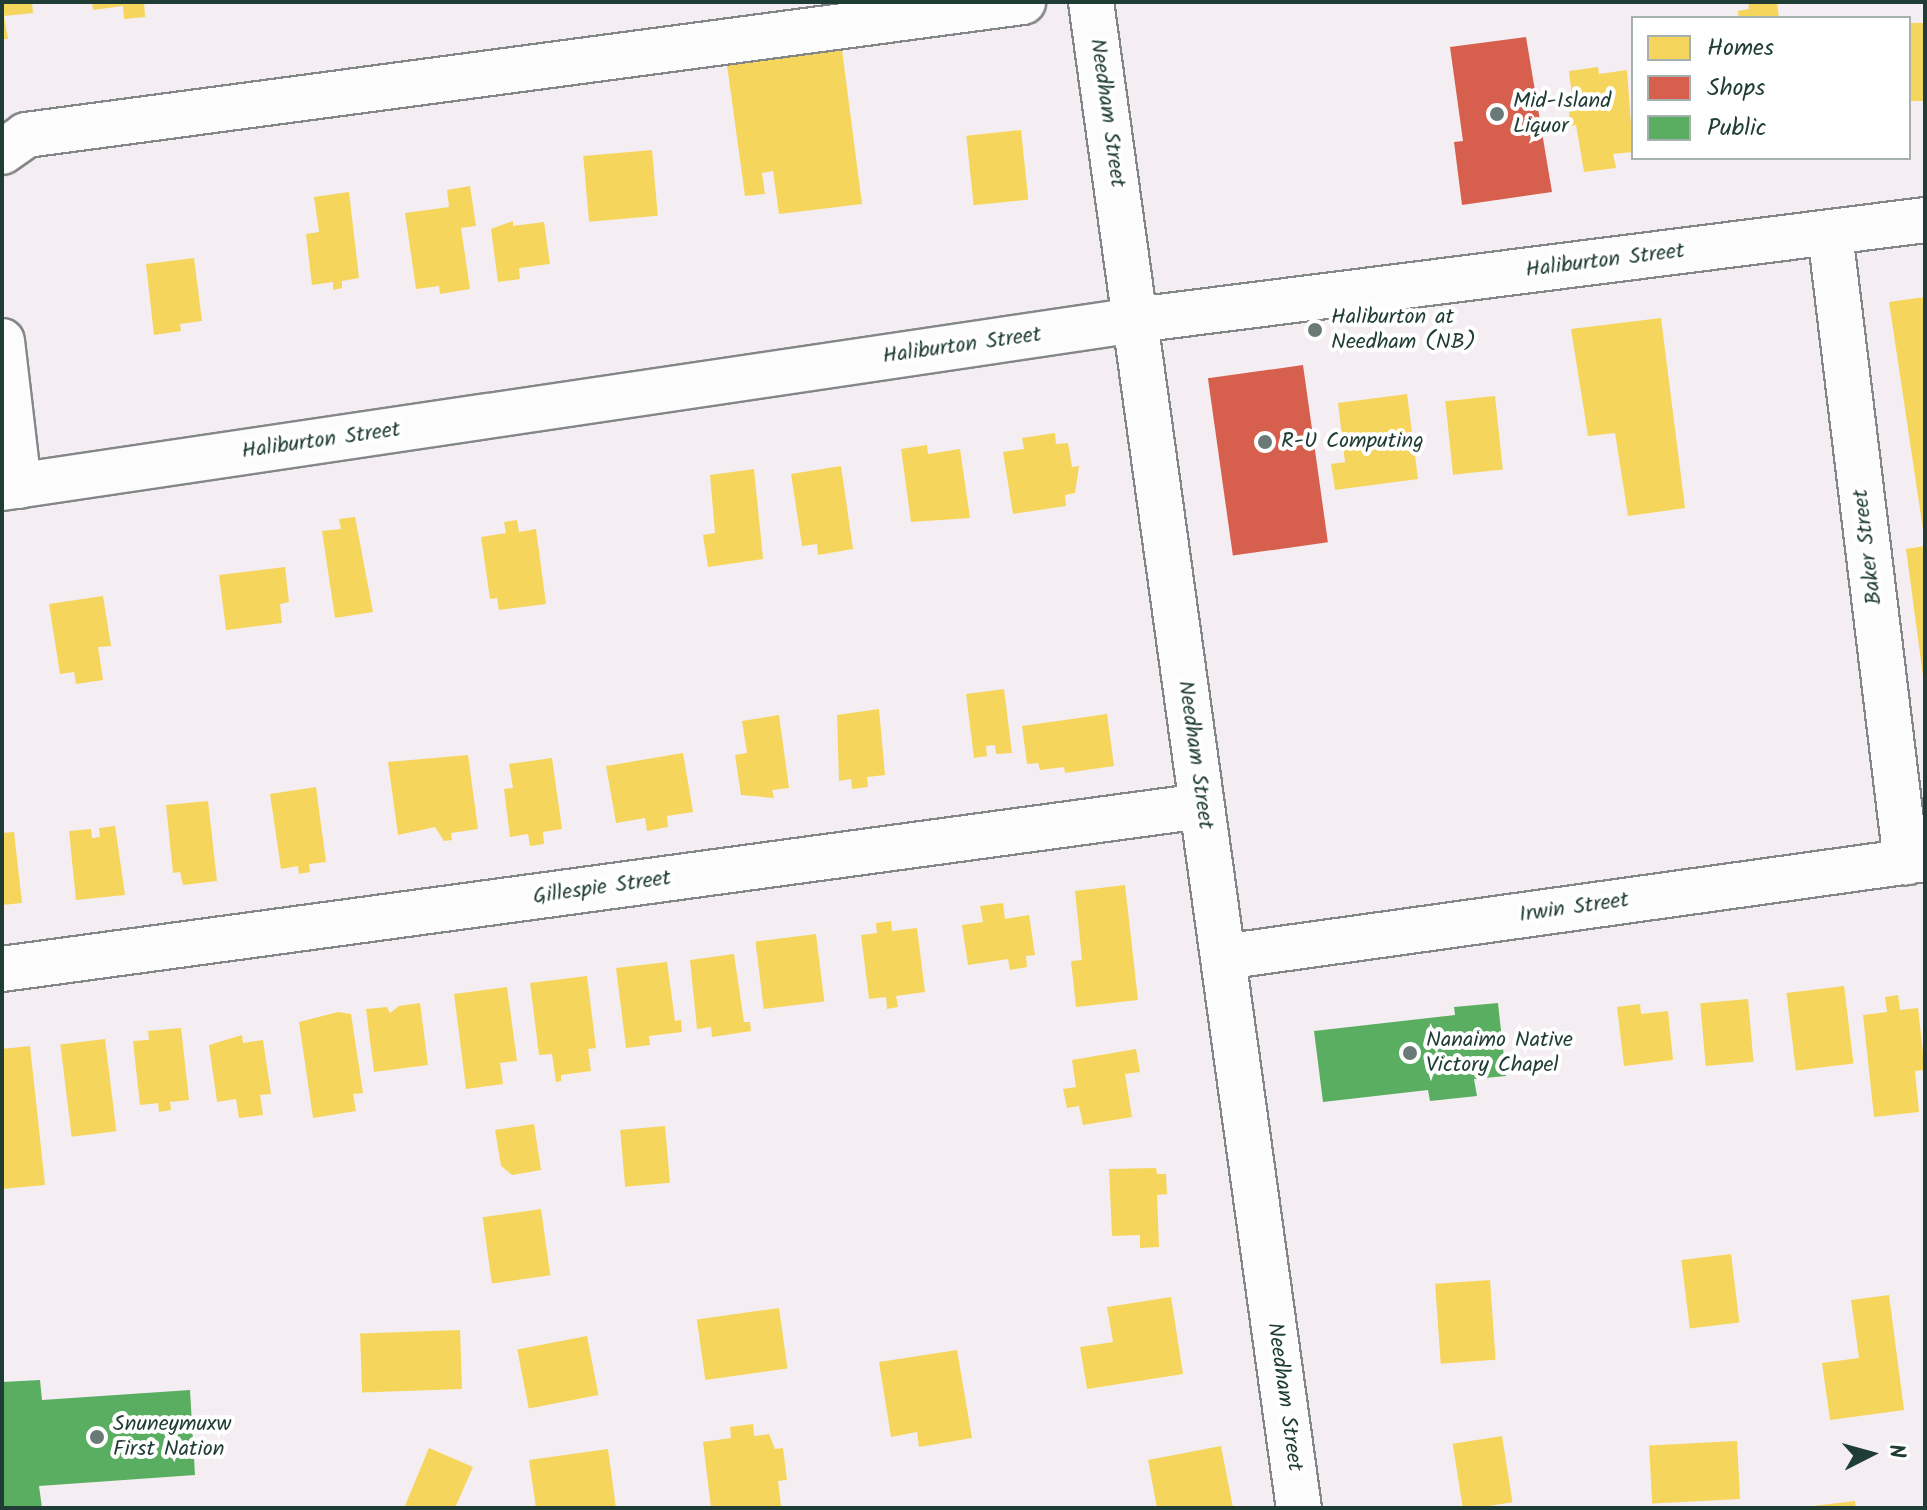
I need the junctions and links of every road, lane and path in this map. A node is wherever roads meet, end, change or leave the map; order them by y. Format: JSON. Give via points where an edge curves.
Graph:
{"nodes":[{"id":1,"x":1023,"y":2,"type":"edge"},
{"id":2,"x":1102,"y":4,"type":"edge"},
{"id":3,"x":3,"y":148,"type":"edge"},
{"id":4,"x":1925,"y":220,"type":"edge"},
{"id":5,"x":1830,"y":233,"type":"junction"},
{"id":6,"x":1136,"y":320,"type":"junction"},
{"id":7,"x":2,"y":341,"type":"edge"},
{"id":8,"x":11,"y":487,"type":"edge"},
{"id":9,"x":1202,"y":806,"type":"junction"},
{"id":10,"x":1916,"y":861,"type":"edge"},
{"id":11,"x":1223,"y":957,"type":"junction"},
{"id":12,"x":2,"y":969,"type":"edge"},
{"id":13,"x":1299,"y":1508,"type":"edge"}],
"edges":[{"from":1,"to":3,"type":"street","via":[[26,135]]},
{"from":2,"to":6,"type":"street","name":"Needham Street"},
{"from":4,"to":5,"type":"street","name":"Haliburton Street"},
{"from":5,"to":6,"type":"street","name":"Haliburton Street"},
{"from":5,"to":10,"type":"street","name":"Baker Street"},
{"from":6,"to":8,"type":"street","name":"Haliburton Street"},
{"from":6,"to":9,"type":"street","name":"Needham Street"},
{"from":7,"to":8,"type":"street"},
{"from":9,"to":11,"type":"street","name":"Needham Street"},
{"from":9,"to":12,"type":"street","name":"Gillespie Street"},
{"from":10,"to":11,"type":"street","name":"Irwin Street"},
{"from":11,"to":13,"type":"street","name":"Needham Street"}]}
